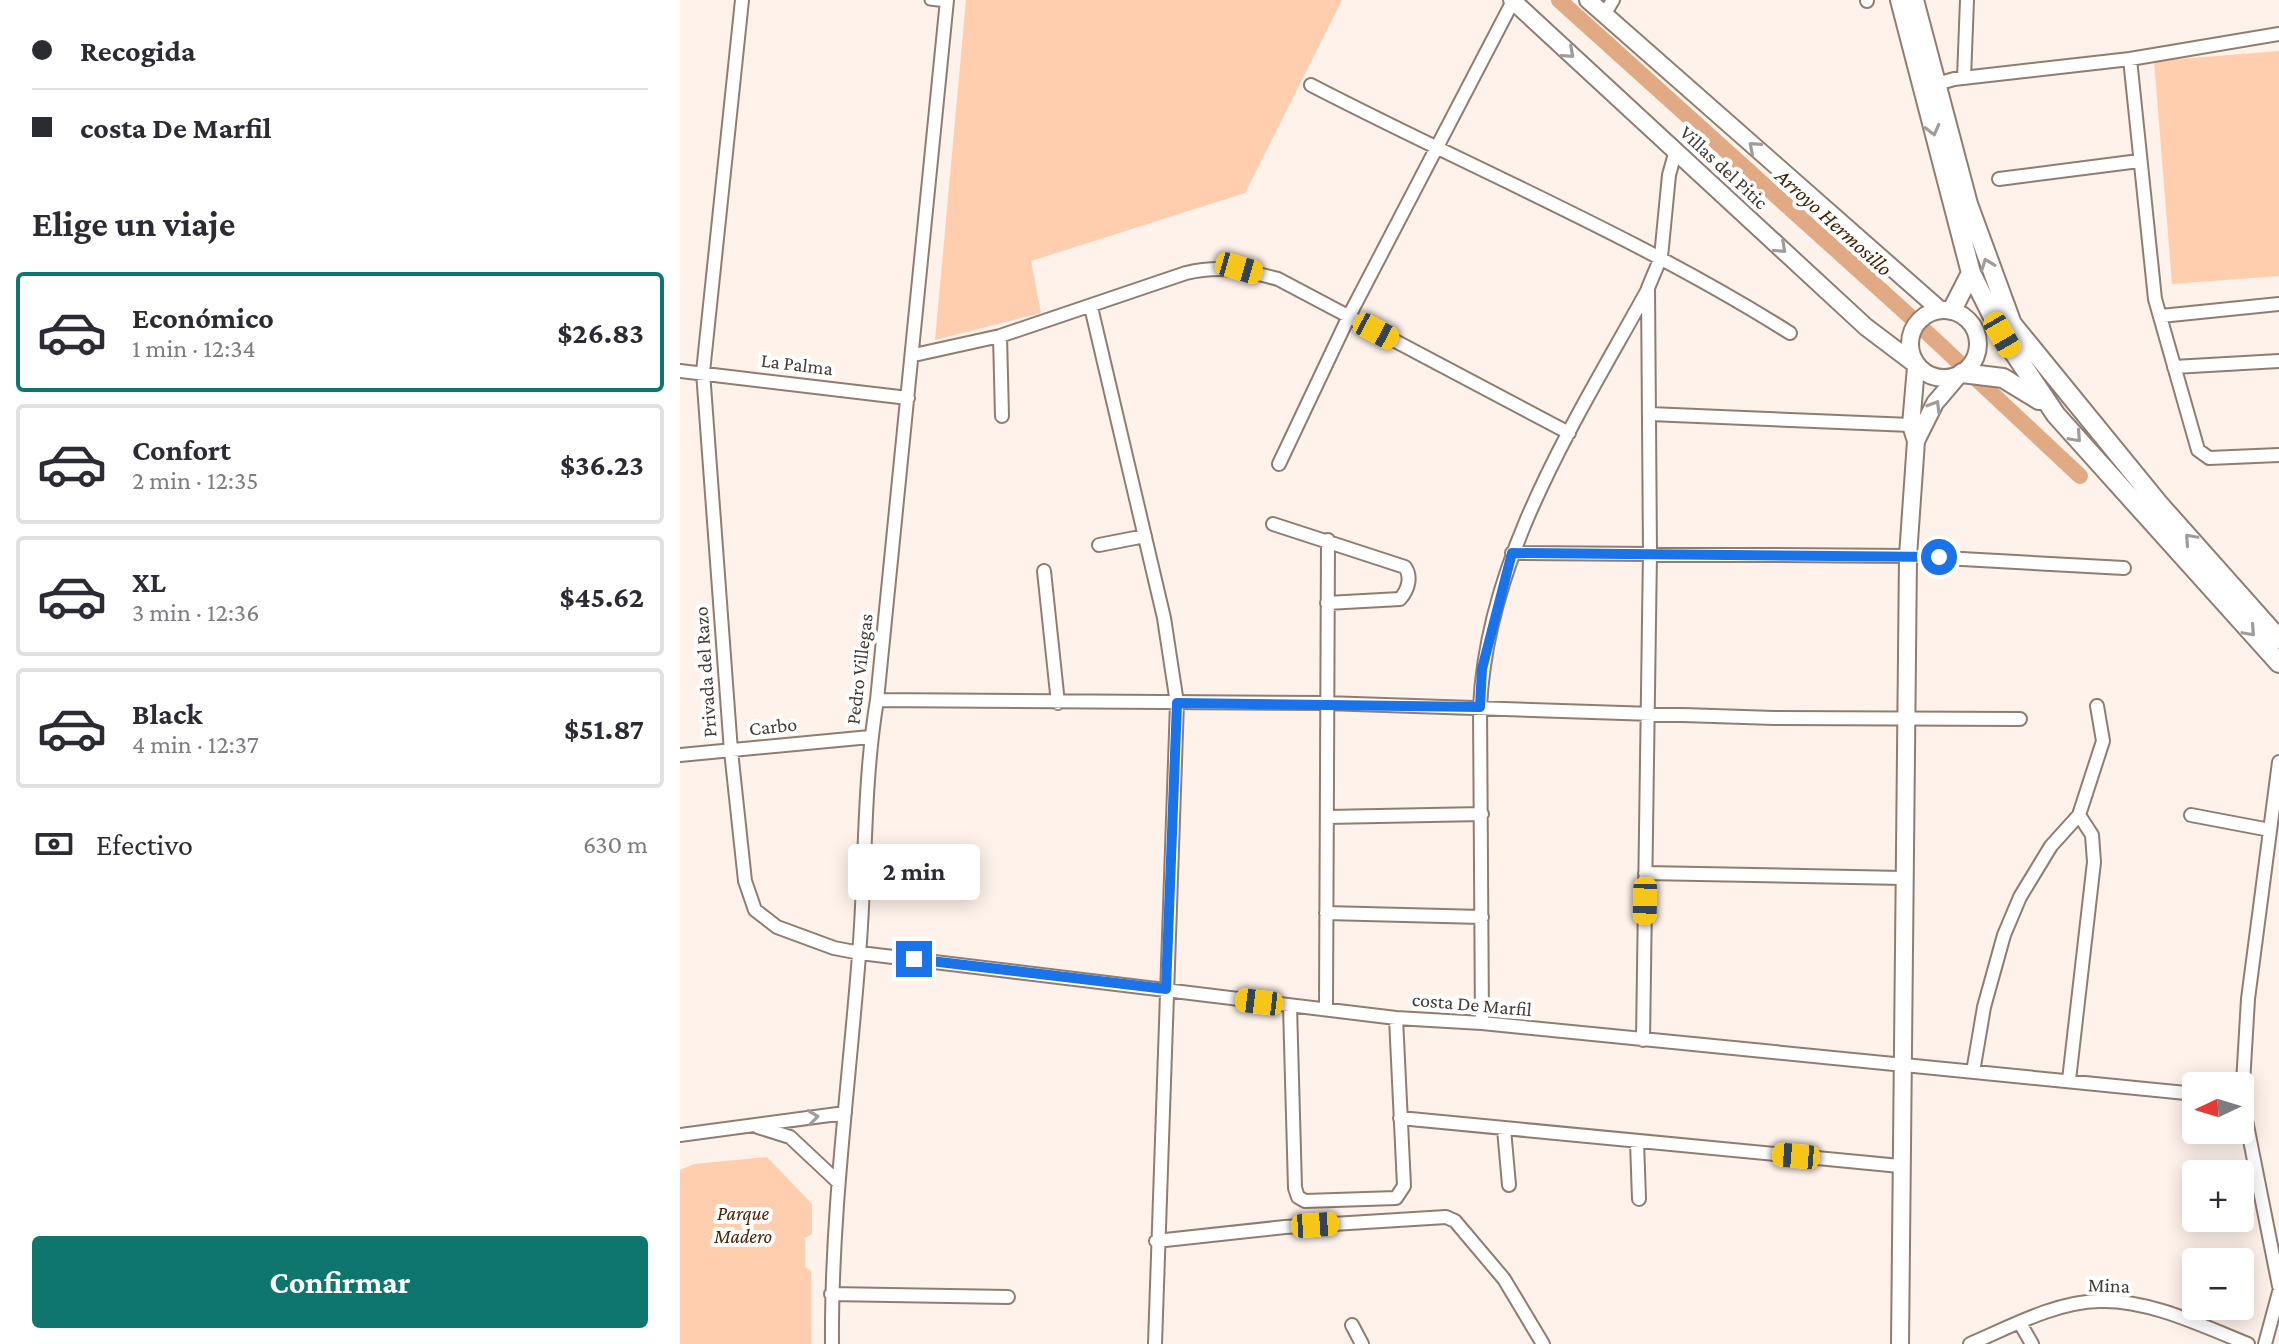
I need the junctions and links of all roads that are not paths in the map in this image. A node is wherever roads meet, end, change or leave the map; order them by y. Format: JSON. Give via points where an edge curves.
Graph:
{"nodes":[{"id":1,"x":742,"y":0,"type":"edge"},
{"id":2,"x":930,"y":0,"type":"edge"},
{"id":3,"x":1588,"y":0,"type":"edge"},
{"id":4,"x":1613,"y":0,"type":"edge"},
{"id":5,"x":1900,"y":0,"type":"edge"},
{"id":6,"x":1914,"y":0,"type":"edge"},
{"id":7,"x":1967,"y":0,"type":"edge"},
{"id":8,"x":947,"y":1,"type":"edge"},
{"id":9,"x":1512,"y":1,"type":"edge"},
{"id":10,"x":1604,"y":15,"type":"junction"},
{"id":11,"x":2279,"y":34,"type":"edge"},
{"id":12,"x":2130,"y":59,"type":"junction"},
{"id":13,"x":1964,"y":78,"type":"junction"},
{"id":14,"x":1311,"y":85,"type":"dead end"},
{"id":15,"x":1930,"y":86,"type":"junction"},
{"id":16,"x":1436,"y":150,"type":"junction"},
{"id":17,"x":1676,"y":150,"type":"junction"},
{"id":18,"x":2139,"y":161,"type":"junction"},
{"id":19,"x":1999,"y":179,"type":"dead end"},
{"id":20,"x":1661,"y":257,"type":"junction"},
{"id":21,"x":1971,"y":273,"type":"junction"},
{"id":22,"x":1648,"y":288,"type":"junction"},
{"id":23,"x":2279,"y":304,"type":"edge"},
{"id":24,"x":1091,"y":307,"type":"junction"},
{"id":25,"x":1349,"y":316,"type":"junction"},
{"id":26,"x":1939,"y":316,"type":"junction"},
{"id":27,"x":2161,"y":316,"type":"junction"},
{"id":28,"x":2001,"y":319,"type":"junction"},
{"id":29,"x":1790,"y":333,"type":"dead end"},
{"id":30,"x":1000,"y":336,"type":"junction"},
{"id":31,"x":914,"y":355,"type":"junction"},
{"id":32,"x":2279,"y":361,"type":"edge"},
{"id":33,"x":1914,"y":364,"type":"junction"},
{"id":34,"x":2174,"y":367,"type":"junction"},
{"id":35,"x":1967,"y":369,"type":"junction"},
{"id":36,"x":680,"y":371,"type":"edge"},
{"id":37,"x":703,"y":372,"type":"junction"},
{"id":38,"x":908,"y":398,"type":"junction"},
{"id":39,"x":1650,"y":414,"type":"junction"},
{"id":40,"x":2056,"y":415,"type":"junction"},
{"id":41,"x":1002,"y":416,"type":"dead end"},
{"id":42,"x":1569,"y":433,"type":"junction"},
{"id":43,"x":1914,"y":433,"type":"junction"},
{"id":44,"x":2279,"y":455,"type":"edge"},
{"id":45,"x":1279,"y":464,"type":"dead end"},
{"id":46,"x":1273,"y":524,"type":"dead end"},
{"id":47,"x":1145,"y":536,"type":"junction"},
{"id":48,"x":1328,"y":540,"type":"junction"},
{"id":49,"x":1099,"y":545,"type":"dead end"},
{"id":50,"x":1650,"y":552,"type":"junction"},
{"id":51,"x":1512,"y":553,"type":"junction"},
{"id":52,"x":1908,"y":556,"type":"junction"},
{"id":53,"x":2124,"y":568,"type":"dead end"},
{"id":54,"x":1044,"y":571,"type":"dead end"},
{"id":55,"x":1327,"y":603,"type":"junction"},
{"id":56,"x":2279,"y":639,"type":"edge"},
{"id":57,"x":2279,"y":663,"type":"edge"},
{"id":58,"x":877,"y":700,"type":"junction"},
{"id":59,"x":1058,"y":703,"type":"junction"},
{"id":60,"x":1177,"y":703,"type":"junction"},
{"id":61,"x":1325,"y":703,"type":"junction"},
{"id":62,"x":2097,"y":706,"type":"dead end"},
{"id":63,"x":1480,"y":707,"type":"junction"},
{"id":64,"x":1646,"y":712,"type":"junction"},
{"id":65,"x":2020,"y":719,"type":"dead end"},
{"id":66,"x":1907,"y":720,"type":"junction"},
{"id":67,"x":870,"y":737,"type":"junction"},
{"id":68,"x":731,"y":751,"type":"junction"},
{"id":69,"x":680,"y":755,"type":"edge"},
{"id":70,"x":2279,"y":762,"type":"edge"},
{"id":71,"x":1482,"y":814,"type":"junction"},
{"id":72,"x":2079,"y":815,"type":"junction"},
{"id":73,"x":2191,"y":815,"type":"dead end"},
{"id":74,"x":1327,"y":817,"type":"junction"},
{"id":75,"x":2270,"y":830,"type":"junction"},
{"id":76,"x":1645,"y":873,"type":"junction"},
{"id":77,"x":1903,"y":878,"type":"junction"},
{"id":78,"x":755,"y":910,"type":"joint"},
{"id":79,"x":1326,"y":913,"type":"junction"},
{"id":80,"x":1482,"y":917,"type":"junction"},
{"id":81,"x":860,"y":953,"type":"junction"},
{"id":82,"x":1166,"y":989,"type":"junction"},
{"id":83,"x":1290,"y":1006,"type":"junction"},
{"id":84,"x":1326,"y":1008,"type":"junction"},
{"id":85,"x":1396,"y":1018,"type":"junction"},
{"id":86,"x":1482,"y":1023,"type":"junction"},
{"id":87,"x":1643,"y":1040,"type":"junction"},
{"id":88,"x":1900,"y":1065,"type":"junction"},
{"id":89,"x":1973,"y":1072,"type":"junction"},
{"id":90,"x":2243,"y":1072,"type":"edge"},
{"id":91,"x":2069,"y":1080,"type":"junction"},
{"id":92,"x":2182,"y":1092,"type":"edge"},
{"id":93,"x":845,"y":1113,"type":"junction"},
{"id":94,"x":1400,"y":1118,"type":"junction"},
{"id":95,"x":751,"y":1125,"type":"junction"},
{"id":96,"x":1504,"y":1129,"type":"junction"},
{"id":97,"x":680,"y":1135,"type":"edge"},
{"id":98,"x":1637,"y":1142,"type":"junction"},
{"id":99,"x":2251,"y":1144,"type":"edge"},
{"id":100,"x":1900,"y":1166,"type":"junction"},
{"id":101,"x":838,"y":1182,"type":"junction"},
{"id":102,"x":1509,"y":1185,"type":"dead end"},
{"id":103,"x":1639,"y":1199,"type":"dead end"},
{"id":104,"x":1156,"y":1241,"type":"junction"},
{"id":105,"x":2278,"y":1269,"type":"edge"},
{"id":106,"x":2279,"y":1286,"type":"edge"},
{"id":107,"x":2279,"y":1292,"type":"edge"},
{"id":108,"x":831,"y":1294,"type":"junction"},
{"id":109,"x":1008,"y":1297,"type":"dead end"},
{"id":110,"x":2279,"y":1299,"type":"edge"},
{"id":111,"x":2020,"y":1323,"type":"junction"},
{"id":112,"x":1352,"y":1325,"type":"dead end"},
{"id":113,"x":832,"y":1344,"type":"edge"},
{"id":114,"x":1155,"y":1344,"type":"edge"},
{"id":115,"x":1362,"y":1344,"type":"edge"},
{"id":116,"x":1543,"y":1344,"type":"edge"},
{"id":117,"x":1900,"y":1344,"type":"edge"},
{"id":118,"x":1970,"y":1344,"type":"edge"},
{"id":119,"x":2032,"y":1344,"type":"edge"},
{"id":120,"x":2248,"y":1344,"type":"edge"},
{"id":121,"x":2265,"y":1344,"type":"edge"}],
"edges":[{"from":1,"to":37,"type":"street","name":"Privada del Razo"},
{"from":2,"to":8,"type":"street"},
{"from":3,"to":10,"type":"street","name":"Villas del Pitic"},
{"from":4,"to":10,"type":"street"},
{"from":5,"to":15,"type":"main road"},
{"from":6,"to":15,"type":"main road"},
{"from":7,"to":13,"type":"street"},
{"from":8,"to":31,"type":"street","name":"Pedro Villegas"},
{"from":9,"to":16,"type":"street"},
{"from":9,"to":17,"type":"street","name":"Villas del Pitic","one_way":true},
{"from":26,"to":10,"type":"street","name":"Villas del Pitic","one_way":true},
{"from":11,"to":12,"type":"street"},
{"from":12,"to":13,"type":"street"},
{"from":12,"to":18,"type":"street"},
{"from":13,"to":15,"type":"street"},
{"from":14,"to":16,"type":"street"},
{"from":15,"to":21,"type":"main road","one_way":true},
{"from":28,"to":15,"type":"main road","one_way":true},
{"from":16,"to":20,"type":"street"},
{"from":16,"to":25,"type":"street"},
{"from":17,"to":20,"type":"street"},
{"from":17,"to":33,"type":"street","name":"Villas del Pitic","one_way":true,"via":[[1866,327]]},
{"from":18,"to":19,"type":"street"},
{"from":18,"to":27,"type":"street"},
{"from":20,"to":22,"type":"street"},
{"from":20,"to":29,"type":"street"},
{"from":21,"to":26,"type":"main road"},
{"from":21,"to":28,"type":"main road"},
{"from":22,"to":39,"type":"street"},
{"from":22,"to":42,"type":"street"},
{"from":23,"to":27,"type":"street"},
{"from":24,"to":25,"type":"street","via":[[1213,266],[1278,279]]},
{"from":24,"to":30,"type":"street"},
{"from":24,"to":47,"type":"street"},
{"from":25,"to":42,"type":"street"},
{"from":25,"to":45,"type":"street"},
{"from":26,"to":28,"type":"street"},
{"from":26,"to":33,"type":"street","via":[[1909,350]]},
{"from":26,"to":35,"type":"street","via":[[1977,332],[1979,347]]},
{"from":27,"to":34,"type":"street"},
{"from":28,"to":35,"type":"street"},
{"from":28,"to":40,"type":"main road"},
{"from":56,"to":28,"type":"main road","one_way":true},
{"from":30,"to":31,"type":"street"},
{"from":30,"to":41,"type":"street"},
{"from":31,"to":38,"type":"street","name":"Pedro Villegas"},
{"from":32,"to":34,"type":"street"},
{"from":33,"to":35,"type":"street","via":[[1936,378]]},
{"from":33,"to":43,"type":"street"},
{"from":34,"to":44,"type":"street","via":[[2203,456]]},
{"from":35,"to":40,"type":"main road","via":[[2029,391]]},
{"from":43,"to":35,"type":"street","one_way":true},
{"from":36,"to":37,"type":"street","name":"La Palma"},
{"from":37,"to":38,"type":"street","name":"La Palma"},
{"from":37,"to":68,"type":"street","name":"Privada del Razo"},
{"from":38,"to":58,"type":"street","name":"Pedro Villegas"},
{"from":39,"to":43,"type":"street"},
{"from":39,"to":50,"type":"street"},
{"from":40,"to":57,"type":"main road","one_way":true},
{"from":42,"to":51,"type":"street"},
{"from":43,"to":52,"type":"street"},
{"from":46,"to":48,"type":"street"},
{"from":47,"to":49,"type":"street"},
{"from":47,"to":60,"type":"street"},
{"from":48,"to":55,"type":"street"},
{"from":48,"to":55,"type":"street","via":[[1405,567],[1409,578],[1400,599]]},
{"from":50,"to":51,"type":"street"},
{"from":50,"to":52,"type":"street"},
{"from":50,"to":64,"type":"street"},
{"from":51,"to":63,"type":"street","via":[[1482,669]]},
{"from":52,"to":53,"type":"street"},
{"from":52,"to":66,"type":"street"},
{"from":54,"to":59,"type":"street"},
{"from":55,"to":61,"type":"street"},
{"from":58,"to":59,"type":"street"},
{"from":58,"to":67,"type":"street","name":"Pedro Villegas"},
{"from":59,"to":60,"type":"street"},
{"from":60,"to":61,"type":"street"},
{"from":60,"to":82,"type":"street"},
{"from":61,"to":63,"type":"street"},
{"from":61,"to":74,"type":"street"},
{"from":62,"to":72,"type":"street","via":[[2103,741]]},
{"from":63,"to":64,"type":"street"},
{"from":63,"to":71,"type":"street"},
{"from":64,"to":66,"type":"street"},
{"from":64,"to":76,"type":"street"},
{"from":65,"to":66,"type":"street"},
{"from":66,"to":77,"type":"street"},
{"from":67,"to":68,"type":"street","name":"Carbo"},
{"from":67,"to":81,"type":"street","name":"Pedro Villegas"},
{"from":68,"to":69,"type":"street","name":"Carbo"},
{"from":68,"to":78,"type":"street","name":"Privada del Razo","via":[[745,881]]},
{"from":70,"to":75,"type":"street"},
{"from":71,"to":74,"type":"street"},
{"from":71,"to":80,"type":"street"},
{"from":72,"to":89,"type":"street","via":[[2051,846],[2009,922],[1993,969]]},
{"from":72,"to":91,"type":"street","via":[[2092,835],[2094,862]]},
{"from":73,"to":75,"type":"street"},
{"from":74,"to":79,"type":"street"},
{"from":75,"to":90,"type":"street"},
{"from":76,"to":77,"type":"street"},
{"from":76,"to":87,"type":"street"},
{"from":77,"to":88,"type":"street"},
{"from":78,"to":81,"type":"street","name":"costa De Marfil","via":[[777,927]]},
{"from":79,"to":80,"type":"street"},
{"from":79,"to":84,"type":"street"},
{"from":80,"to":86,"type":"street"},
{"from":81,"to":82,"type":"street","name":"costa De Marfil"},
{"from":81,"to":93,"type":"street","name":"Pedro Villegas"},
{"from":82,"to":83,"type":"street","name":"costa De Marfil"},
{"from":82,"to":104,"type":"street"},
{"from":83,"to":84,"type":"street","name":"costa De Marfil"},
{"from":83,"to":94,"type":"street","via":[[1292,1150],[1298,1197],[1396,1198],[1404,1186]]},
{"from":84,"to":85,"type":"street","name":"costa De Marfil"},
{"from":85,"to":86,"type":"street","name":"costa De Marfil"},
{"from":85,"to":94,"type":"street"},
{"from":86,"to":87,"type":"street","name":"costa De Marfil"},
{"from":87,"to":88,"type":"street","name":"costa De Marfil"},
{"from":88,"to":89,"type":"street","name":"costa De Marfil"},
{"from":88,"to":100,"type":"street"},
{"from":89,"to":91,"type":"street","name":"costa De Marfil"},
{"from":91,"to":92,"type":"street","name":"costa De Marfil"},
{"from":95,"to":93,"type":"street","one_way":true},
{"from":93,"to":101,"type":"street","name":"Pedro Villegas"},
{"from":94,"to":96,"type":"street"},
{"from":95,"to":97,"type":"street"},
{"from":95,"to":101,"type":"street","via":[[790,1137]]},
{"from":96,"to":98,"type":"street"},
{"from":96,"to":102,"type":"street"},
{"from":98,"to":100,"type":"street"},
{"from":98,"to":103,"type":"street"},
{"from":99,"to":105,"type":"street"},
{"from":100,"to":117,"type":"street"},
{"from":101,"to":108,"type":"street","name":"Pedro Villegas"},
{"from":104,"to":114,"type":"street"},
{"from":104,"to":116,"type":"street","via":[[1446,1217],[1504,1279]]},
{"from":105,"to":106,"type":"street"},
{"from":107,"to":110,"type":"street"},
{"from":108,"to":109,"type":"street"},
{"from":108,"to":113,"type":"street","name":"Pedro Villegas"},
{"from":110,"to":121,"type":"street"},
{"from":111,"to":118,"type":"street","name":"Mina"},
{"from":111,"to":119,"type":"street"},
{"from":111,"to":120,"type":"street","name":"Mina","via":[[2069,1305],[2123,1301]]},
{"from":112,"to":115,"type":"street"}]}
